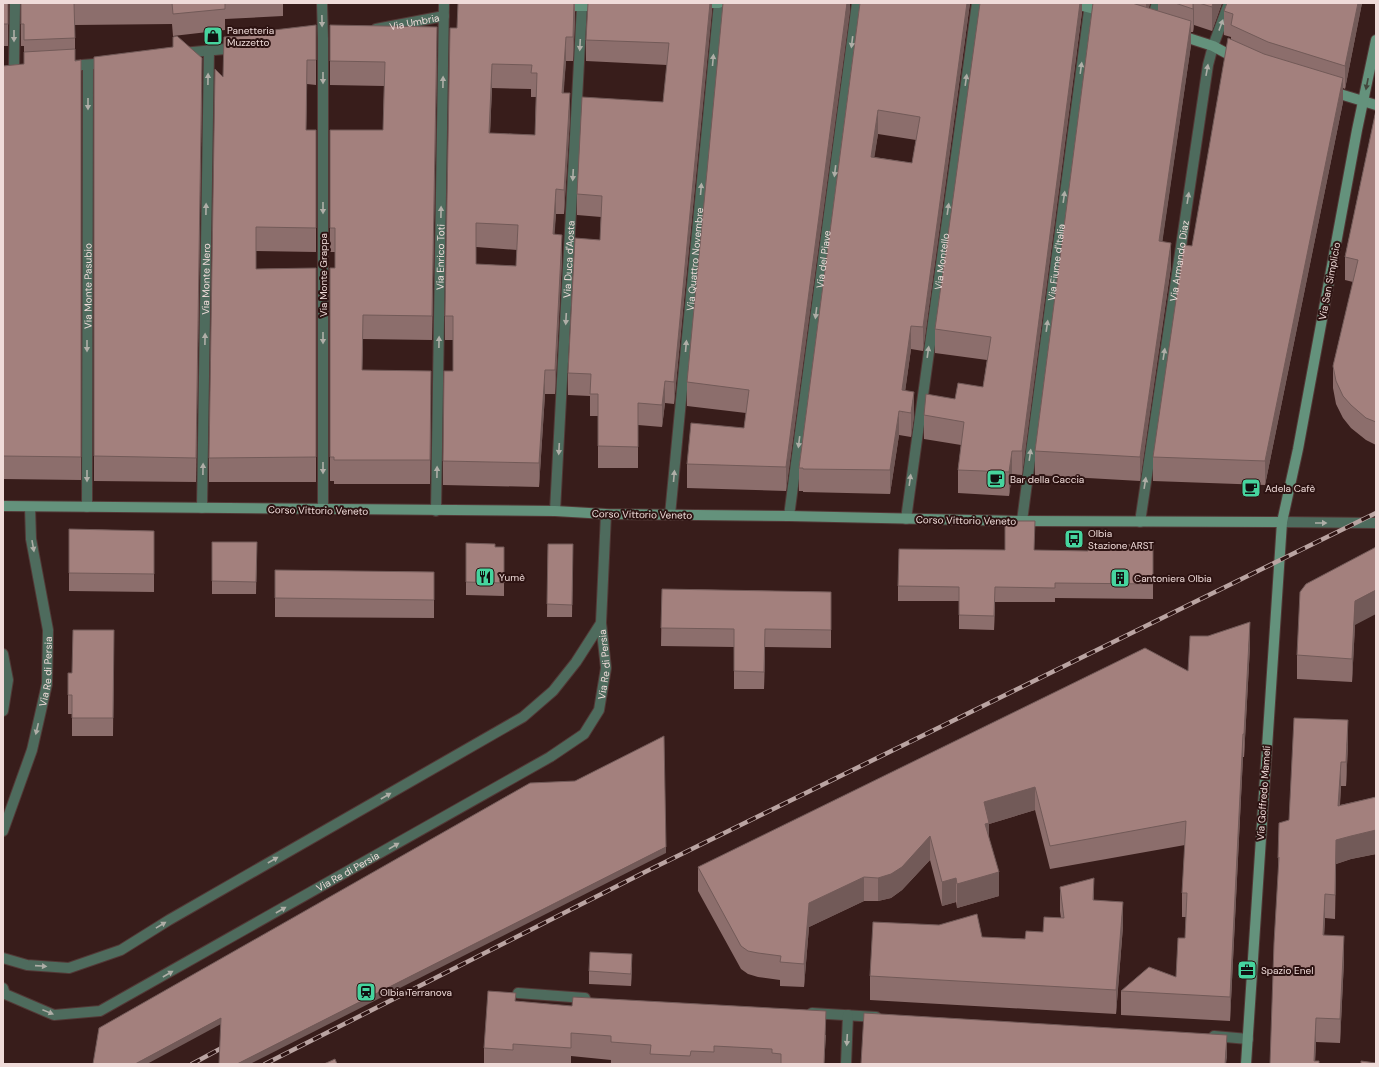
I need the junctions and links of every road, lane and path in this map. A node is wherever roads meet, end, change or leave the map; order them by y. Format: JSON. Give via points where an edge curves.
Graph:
{"nodes":[{"id":1,"x":15,"y":3,"type":"edge"},
{"id":2,"x":322,"y":3,"type":"edge"},
{"id":3,"x":444,"y":3,"type":"edge"},
{"id":4,"x":719,"y":3,"type":"edge"},
{"id":5,"x":857,"y":3,"type":"edge"},
{"id":6,"x":977,"y":3,"type":"edge"},
{"id":7,"x":1071,"y":3,"type":"edge"},
{"id":8,"x":1158,"y":3,"type":"edge"},
{"id":9,"x":1229,"y":3,"type":"edge"},
{"id":10,"x":689,"y":4,"type":"edge"},
{"id":11,"x":1090,"y":5,"type":"edge"},
{"id":12,"x":553,"y":6,"type":"edge"},
{"id":13,"x":582,"y":6,"type":"junction"},
{"id":14,"x":613,"y":6,"type":"edge"},
{"id":15,"x":1112,"y":14,"type":"edge"},
{"id":16,"x":444,"y":16,"type":"junction"},
{"id":17,"x":1150,"y":25,"type":"edge"},
{"id":18,"x":367,"y":31,"type":"edge"},
{"id":19,"x":1171,"y":32,"type":"edge"},
{"id":20,"x":1376,"y":40,"type":"edge"},
{"id":21,"x":247,"y":46,"type":"edge"},
{"id":22,"x":1213,"y":46,"type":"junction"},
{"id":23,"x":209,"y":50,"type":"junction"},
{"id":24,"x":171,"y":55,"type":"edge"},
{"id":25,"x":118,"y":61,"type":"edge"},
{"id":26,"x":1246,"y":63,"type":"edge"},
{"id":27,"x":88,"y":65,"type":"junction"},
{"id":28,"x":59,"y":67,"type":"edge"},
{"id":29,"x":3,"y":71,"type":"edge"},
{"id":30,"x":1318,"y":88,"type":"edge"},
{"id":31,"x":1364,"y":102,"type":"junction"},
{"id":32,"x":1376,"y":105,"type":"edge"},
{"id":33,"x":3,"y":506,"type":"edge"},
{"id":34,"x":30,"y":507,"type":"junction"},
{"id":35,"x":87,"y":507,"type":"junction"},
{"id":36,"x":202,"y":508,"type":"junction"},
{"id":37,"x":323,"y":510,"type":"junction"},
{"id":38,"x":436,"y":511,"type":"junction"},
{"id":39,"x":555,"y":511,"type":"junction"},
{"id":40,"x":606,"y":514,"type":"junction"},
{"id":41,"x":670,"y":515,"type":"junction"},
{"id":42,"x":789,"y":516,"type":"junction"},
{"id":43,"x":906,"y":519,"type":"junction"},
{"id":44,"x":1022,"y":521,"type":"junction"},
{"id":45,"x":1140,"y":522,"type":"junction"},
{"id":46,"x":1282,"y":522,"type":"junction"},
{"id":47,"x":1376,"y":523,"type":"edge"},
{"id":48,"x":601,"y":623,"type":"junction"},
{"id":49,"x":3,"y":654,"type":"edge"},
{"id":50,"x":3,"y":711,"type":"edge"},
{"id":51,"x":4,"y":826,"type":"edge"},
{"id":52,"x":3,"y":958,"type":"edge"},
{"id":53,"x":3,"y":988,"type":"edge"},
{"id":54,"x":518,"y":993,"type":"dead end"},
{"id":55,"x":598,"y":999,"type":"edge"},
{"id":56,"x":804,"y":1012,"type":"edge"},
{"id":57,"x":848,"y":1015,"type":"junction"},
{"id":58,"x":885,"y":1018,"type":"edge"},
{"id":59,"x":1206,"y":1036,"type":"edge"},
{"id":60,"x":1248,"y":1038,"type":"junction"},
{"id":61,"x":846,"y":1064,"type":"edge"},
{"id":62,"x":1246,"y":1064,"type":"edge"}],
"edges":[{"from":1,"to":29,"type":"street","one_way":true,"via":[[18,69]]},
{"from":2,"to":37,"type":"street","name":"Via Monte Grappa","one_way":true},
{"from":3,"to":16,"type":"street","name":"Via Enrico Toti"},
{"from":4,"to":10,"type":"main road"},
{"from":41,"to":4,"type":"street","name":"Via Quattro Novembre","one_way":true},
{"from":5,"to":42,"type":"street","name":"Via del Piave","one_way":true},
{"from":43,"to":6,"type":"street","name":"Via Montello","one_way":true},
{"from":7,"to":11,"type":"main road"},
{"from":8,"to":17,"type":"street"},
{"from":22,"to":9,"type":"street","name":"Via Armando Diaz","one_way":true},
{"from":11,"to":15,"type":"main road"},
{"from":44,"to":11,"type":"street","name":"Via Fiume d'Italia","one_way":true},
{"from":12,"to":13,"type":"main road"},
{"from":13,"to":14,"type":"main road"},
{"from":13,"to":39,"type":"street","name":"Via Duca d'Aosta","one_way":true},
{"from":16,"to":18,"type":"street","name":"Via Umbria"},
{"from":38,"to":16,"type":"street","name":"Via Enrico Toti","one_way":true},
{"from":19,"to":22,"type":"main road"},
{"from":20,"to":31,"type":"main road","name":"Via San Simplicio","one_way":true},
{"from":21,"to":23,"type":"street"},
{"from":22,"to":26,"type":"main road"},
{"from":45,"to":22,"type":"street","name":"Via Armando Diaz","one_way":true,"via":[[1208,65]]},
{"from":23,"to":24,"type":"street"},
{"from":36,"to":23,"type":"street","name":"Via Monte Nero","one_way":true},
{"from":25,"to":27,"type":"street"},
{"from":27,"to":28,"type":"street"},
{"from":27,"to":35,"type":"street","name":"Via Monte Pasubio","one_way":true},
{"from":30,"to":31,"type":"main road"},
{"from":31,"to":32,"type":"main road"},
{"from":31,"to":46,"type":"main road","name":"Via San Simplicio"},
{"from":33,"to":34,"type":"main road","name":"Corso Vittorio Veneto"},
{"from":34,"to":35,"type":"main road","name":"Corso Vittorio Veneto"},
{"from":34,"to":51,"type":"street","name":"Via Re di Persia","one_way":true,"via":[[31,539],[48,630],[47,684],[32,750]]},
{"from":35,"to":36,"type":"main road","name":"Corso Vittorio Veneto"},
{"from":36,"to":37,"type":"main road","name":"Corso Vittorio Veneto"},
{"from":37,"to":38,"type":"main road","name":"Corso Vittorio Veneto"},
{"from":38,"to":39,"type":"main road","name":"Corso Vittorio Veneto"},
{"from":39,"to":40,"type":"main road","name":"Corso Vittorio Veneto"},
{"from":40,"to":41,"type":"main road","name":"Corso Vittorio Veneto"},
{"from":40,"to":48,"type":"street","name":"Via Re di Persia"},
{"from":41,"to":42,"type":"main road","name":"Corso Vittorio Veneto"},
{"from":42,"to":43,"type":"main road","name":"Corso Vittorio Veneto"},
{"from":43,"to":44,"type":"main road","name":"Corso Vittorio Veneto"},
{"from":44,"to":45,"type":"main road","name":"Corso Vittorio Veneto"},
{"from":45,"to":46,"type":"main road","name":"Corso Vittorio Veneto"},
{"from":46,"to":47,"type":"street","one_way":true},
{"from":46,"to":60,"type":"main road","name":"Via Goffredo Mameli"},
{"from":52,"to":48,"type":"street","name":"Via Re di Persia","one_way":true,"via":[[27,965],[69,968],[121,950],[523,717],[553,691],[576,662]]},
{"from":53,"to":48,"type":"street","name":"Via Re di Persia","one_way":true,"via":[[5,994],[54,1015],[100,1011],[550,757],[584,734],[599,710],[606,668]]},
{"from":49,"to":50,"type":"street","via":[[8,680]]},
{"from":54,"to":55,"type":"street"},
{"from":56,"to":57,"type":"street"},
{"from":57,"to":58,"type":"street"},
{"from":57,"to":61,"type":"street","one_way":true},
{"from":59,"to":60,"type":"street"},
{"from":60,"to":62,"type":"main road","name":"Via Goffredo Mameli"}]}
